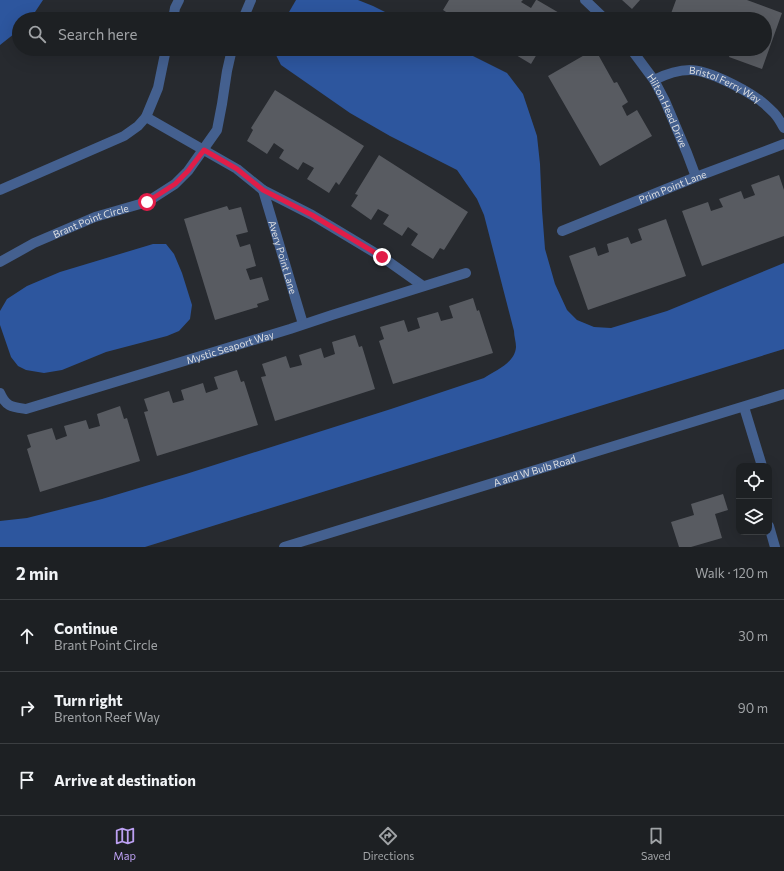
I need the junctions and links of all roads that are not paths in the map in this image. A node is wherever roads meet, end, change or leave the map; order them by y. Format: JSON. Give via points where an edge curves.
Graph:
{"nodes":[{"id":1,"x":179,"y":0,"type":"edge"},
{"id":2,"x":251,"y":0,"type":"edge"},
{"id":3,"x":585,"y":0,"type":"edge"},
{"id":4,"x":174,"y":12,"type":"edge"},
{"id":5,"x":246,"y":12,"type":"edge"},
{"id":6,"x":598,"y":12,"type":"edge"},
{"id":7,"x":165,"y":56,"type":"edge"},
{"id":8,"x":230,"y":56,"type":"edge"},
{"id":9,"x":635,"y":56,"type":"edge"},
{"id":10,"x":654,"y":80,"type":"junction"},
{"id":11,"x":146,"y":117,"type":"junction"},
{"id":12,"x":784,"y":128,"type":"edge"},
{"id":13,"x":784,"y":144,"type":"edge"},
{"id":14,"x":204,"y":150,"type":"junction"},
{"id":15,"x":696,"y":177,"type":"junction"},
{"id":16,"x":0,"y":190,"type":"edge"},
{"id":17,"x":263,"y":190,"type":"junction"},
{"id":18,"x":562,"y":231,"type":"dead end"},
{"id":19,"x":0,"y":262,"type":"edge"},
{"id":20,"x":466,"y":273,"type":"dead end"},
{"id":21,"x":423,"y":286,"type":"junction"},
{"id":22,"x":303,"y":324,"type":"junction"},
{"id":23,"x":0,"y":393,"type":"edge"},
{"id":24,"x":784,"y":394,"type":"edge"},
{"id":25,"x":744,"y":407,"type":"junction"},
{"id":26,"x":761,"y":463,"type":"edge"},
{"id":27,"x":772,"y":535,"type":"edge"},
{"id":28,"x":284,"y":547,"type":"edge"},
{"id":29,"x":775,"y":547,"type":"edge"}],
"edges":[{"from":1,"to":4,"type":"street"},
{"from":2,"to":5,"type":"street"},
{"from":3,"to":6,"type":"street"},
{"from":7,"to":11,"type":"street","via":[[158,88]]},
{"from":8,"to":14,"type":"street","name":"Brant Point Circle","via":[[217,130]]},
{"from":9,"to":10,"type":"street","name":"Hilton Head Drive"},
{"from":10,"to":12,"type":"street","name":"Bristol Ferry Way","via":[[675,71],[706,73],[758,99],[775,114]]},
{"from":10,"to":15,"type":"street","name":"Hilton Head Drive"},
{"from":11,"to":14,"type":"street"},
{"from":11,"to":16,"type":"street","via":[[124,136]]},
{"from":13,"to":15,"type":"street","name":"Prim Point Lane"},
{"from":14,"to":17,"type":"street","via":[[237,169]]},
{"from":14,"to":19,"type":"street","name":"Brant Point Circle","via":[[175,184],[147,202],[95,218],[34,244]]},
{"from":15,"to":18,"type":"street","name":"Prim Point Lane"},
{"from":17,"to":21,"type":"street","via":[[312,215],[382,257]]},
{"from":17,"to":22,"type":"street","name":"Avery Point Lane"},
{"from":20,"to":21,"type":"street","name":"Mystic Seaport Way"},
{"from":21,"to":22,"type":"street","name":"Mystic Seaport Way"},
{"from":22,"to":23,"type":"street","name":"Mystic Seaport Way","via":[[26,409],[12,407],[3,400]]},
{"from":24,"to":25,"type":"street","name":"A and W Bulb Road"},
{"from":25,"to":26,"type":"street"},
{"from":25,"to":28,"type":"street","name":"A and W Bulb Road"},
{"from":27,"to":29,"type":"street"}]}
